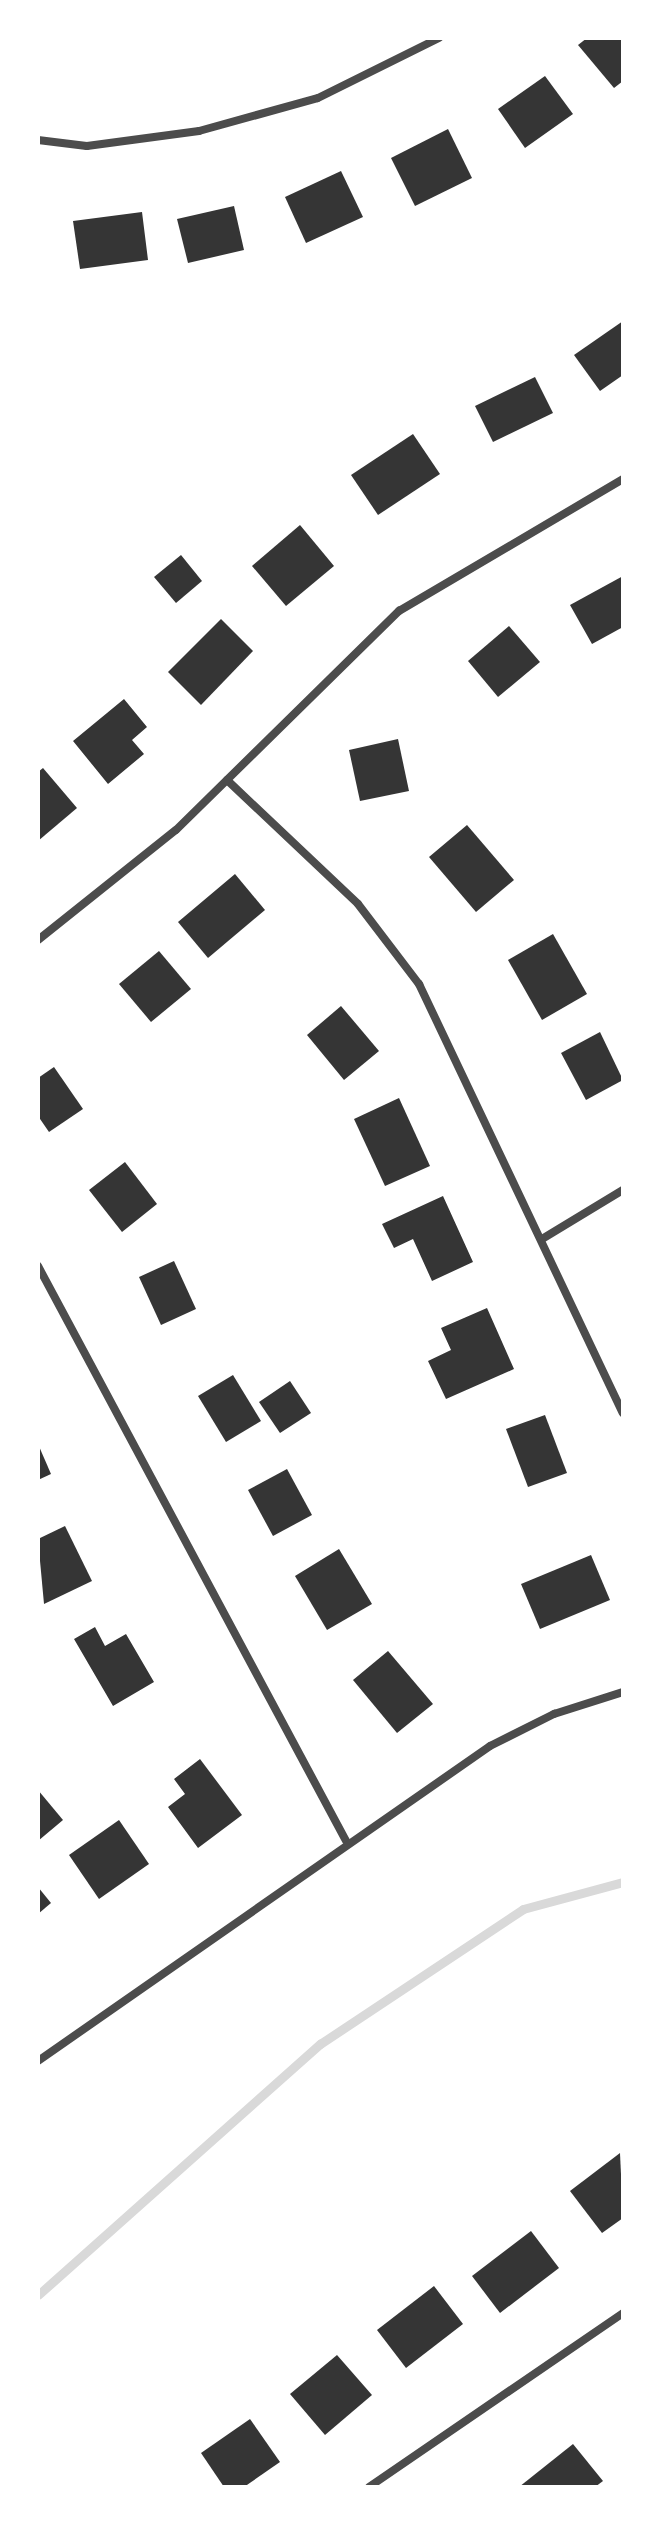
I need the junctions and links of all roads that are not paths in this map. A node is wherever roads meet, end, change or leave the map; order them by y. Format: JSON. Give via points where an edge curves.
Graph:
{"nodes":[{"id":1,"x":439,"y":38,"type":"edge"},
{"id":2,"x":38,"y":140,"type":"edge"},
{"id":3,"x":623,"y":479,"type":"edge"},
{"id":4,"x":227,"y":780,"type":"junction"},
{"id":5,"x":38,"y":940,"type":"edge"},
{"id":6,"x":623,"y":1190,"type":"edge"},
{"id":7,"x":542,"y":1239,"type":"junction"},
{"id":8,"x":38,"y":1266,"type":"edge"},
{"id":9,"x":623,"y":1413,"type":"edge"},
{"id":10,"x":623,"y":1692,"type":"edge"},
{"id":11,"x":346,"y":1841,"type":"junction"},
{"id":12,"x":38,"y":2061,"type":"edge"},
{"id":13,"x":623,"y":2313,"type":"edge"},
{"id":14,"x":369,"y":2487,"type":"edge"}],
"edges":[{"from":1,"to":2,"type":"street","via":[[318,98],[199,131],[87,146]]},
{"from":3,"to":4,"type":"street","via":[[399,611]]},
{"from":4,"to":5,"type":"street","via":[[122,879]]},
{"from":4,"to":7,"type":"street","via":[[358,904],[419,984]]},
{"from":6,"to":7,"type":"street"},
{"from":7,"to":9,"type":"street"},
{"from":8,"to":11,"type":"street"},
{"from":10,"to":11,"type":"street","via":[[554,1714],[490,1746]]},
{"from":11,"to":12,"type":"street"},
{"from":13,"to":14,"type":"street"}]}
